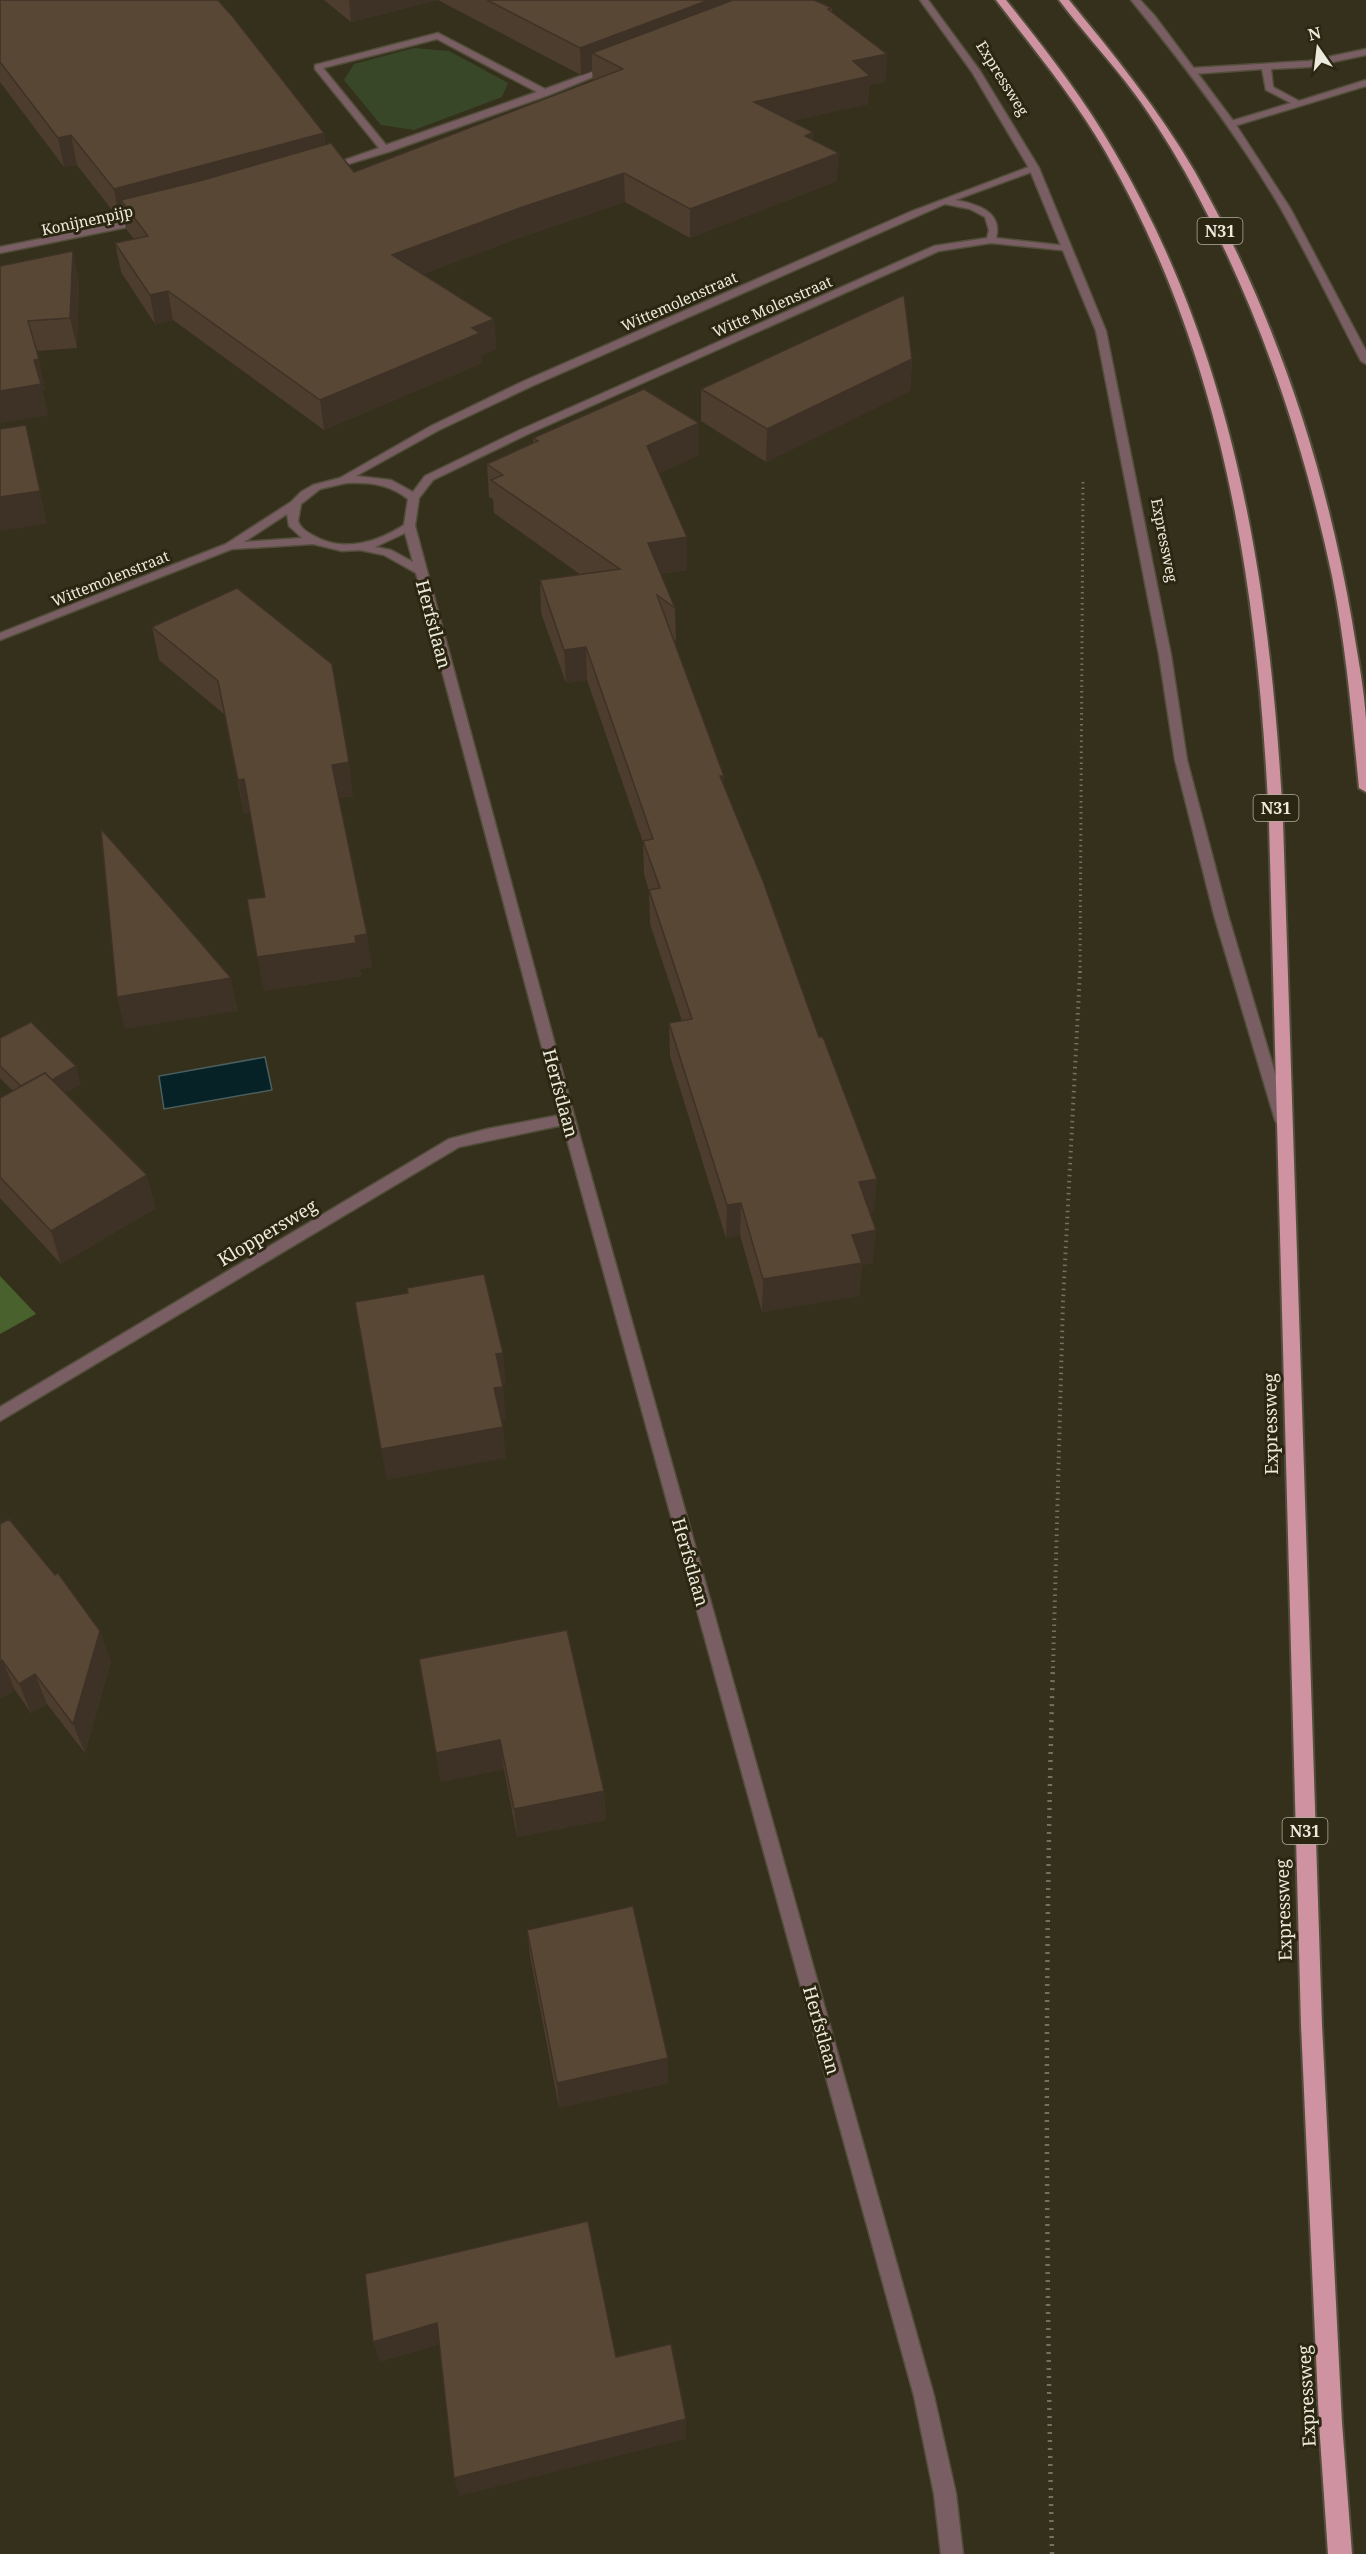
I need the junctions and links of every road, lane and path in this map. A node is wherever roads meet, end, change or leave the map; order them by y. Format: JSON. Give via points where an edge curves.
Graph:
{"nodes":[{"id":1,"x":924,"y":0,"type":"edge"},
{"id":2,"x":1001,"y":0,"type":"edge"},
{"id":3,"x":1064,"y":0,"type":"edge"},
{"id":4,"x":1135,"y":0,"type":"edge"},
{"id":5,"x":1366,"y":52,"type":"edge"},
{"id":6,"x":622,"y":64,"type":"edge"},
{"id":7,"x":1266,"y":67,"type":"junction"},
{"id":8,"x":1192,"y":71,"type":"junction"},
{"id":9,"x":1366,"y":83,"type":"edge"},
{"id":10,"x":546,"y":93,"type":"junction"},
{"id":11,"x":1297,"y":103,"type":"junction"},
{"id":12,"x":1231,"y":124,"type":"junction"},
{"id":13,"x":385,"y":150,"type":"junction"},
{"id":14,"x":1034,"y":168,"type":"junction"},
{"id":15,"x":315,"y":173,"type":"edge"},
{"id":16,"x":945,"y":201,"type":"junction"},
{"id":17,"x":157,"y":218,"type":"edge"},
{"id":18,"x":991,"y":240,"type":"junction"},
{"id":19,"x":1067,"y":249,"type":"junction"},
{"id":20,"x":0,"y":250,"type":"edge"},
{"id":21,"x":1366,"y":361,"type":"edge"},
{"id":22,"x":1083,"y":476,"type":"dead end"},
{"id":23,"x":344,"y":479,"type":"junction"},
{"id":24,"x":414,"y":498,"type":"junction"},
{"id":25,"x":294,"y":505,"type":"junction"},
{"id":26,"x":409,"y":526,"type":"junction"},
{"id":27,"x":313,"y":541,"type":"junction"},
{"id":28,"x":230,"y":546,"type":"junction"},
{"id":29,"x":354,"y":548,"type":"junction"},
{"id":30,"x":420,"y":571,"type":"junction"},
{"id":31,"x":0,"y":637,"type":"edge"},
{"id":32,"x":1366,"y":788,"type":"edge"},
{"id":33,"x":568,"y":1119,"type":"junction"},
{"id":34,"x":1282,"y":1121,"type":"junction"},
{"id":35,"x":0,"y":1415,"type":"edge"},
{"id":36,"x":952,"y":2554,"type":"edge"},
{"id":37,"x":1052,"y":2554,"type":"edge"},
{"id":38,"x":1340,"y":2554,"type":"edge"}],
"edges":[{"from":1,"to":14,"type":"street","name":"Expressweg","via":[[976,71]]},
{"from":2,"to":34,"type":"highway","name":"Expressweg","number":"N31","via":[[1086,111],[1156,239],[1190,320],[1240,498],[1267,681],[1279,853]]},
{"from":3,"to":32,"type":"highway","number":"N31","via":[[1140,94],[1180,158],[1266,329],[1320,492],[1361,710]]},
{"from":4,"to":8,"type":"street"},
{"from":5,"to":7,"type":"street","via":[[1325,62]]},
{"from":6,"to":10,"type":"street"},
{"from":7,"to":8,"type":"street"},
{"from":7,"to":11,"type":"street","via":[[1269,88]]},
{"from":8,"to":12,"type":"street"},
{"from":9,"to":11,"type":"street"},
{"from":10,"to":13,"type":"street"},
{"from":10,"to":13,"type":"street","via":[[438,36],[318,67]]},
{"from":11,"to":12,"type":"street"},
{"from":12,"to":21,"type":"street","via":[[1285,208]]},
{"from":13,"to":15,"type":"street"},
{"from":14,"to":16,"type":"street","name":"Wittemolenstraat"},
{"from":14,"to":19,"type":"street","name":"Expressweg"},
{"from":16,"to":18,"type":"street","via":[[969,204],[985,212],[994,221]]},
{"from":16,"to":23,"type":"street","name":"Wittemolenstraat","via":[[476,407],[398,446]]},
{"from":17,"to":20,"type":"street","name":"Konijnenpijp"},
{"from":18,"to":19,"type":"street","name":"Witte Molenstraat"},
{"from":18,"to":24,"type":"street","name":"Witte Molenstraat","via":[[937,248],[524,432],[429,478]]},
{"from":19,"to":34,"type":"street","name":"Expressweg","via":[[1101,331],[1138,511],[1181,760],[1221,915]]},
{"from":22,"to":37,"type":"path","via":[[1080,987],[1063,1302],[1047,1868],[1046,2244]]},
{"from":23,"to":24,"type":"street","via":[[385,482]]},
{"from":23,"to":25,"type":"street","name":"Wittemolenstraat","via":[[307,492]]},
{"from":24,"to":26,"type":"street"},
{"from":25,"to":27,"type":"street","via":[[291,517],[295,528]]},
{"from":25,"to":28,"type":"street","name":"Wittemolenstraat"},
{"from":26,"to":29,"type":"street","via":[[395,537]]},
{"from":26,"to":30,"type":"street","name":"Herfstlaan"},
{"from":27,"to":28,"type":"street","name":"Wittemolenstraat"},
{"from":27,"to":29,"type":"street","name":"Herfstlaan"},
{"from":28,"to":31,"type":"street","name":"Wittemolenstraat"},
{"from":29,"to":30,"type":"street","name":"Herfstlaan","via":[[387,552]]},
{"from":30,"to":33,"type":"street","name":"Herfstlaan"},
{"from":33,"to":35,"type":"street","name":"Kloppersweg","via":[[454,1143]]},
{"from":33,"to":36,"type":"street","name":"Herfstlaan","via":[[924,2396],[945,2494]]},
{"from":34,"to":38,"type":"highway","name":"Expressweg","number":"N31","via":[[1315,2135]]}]}
